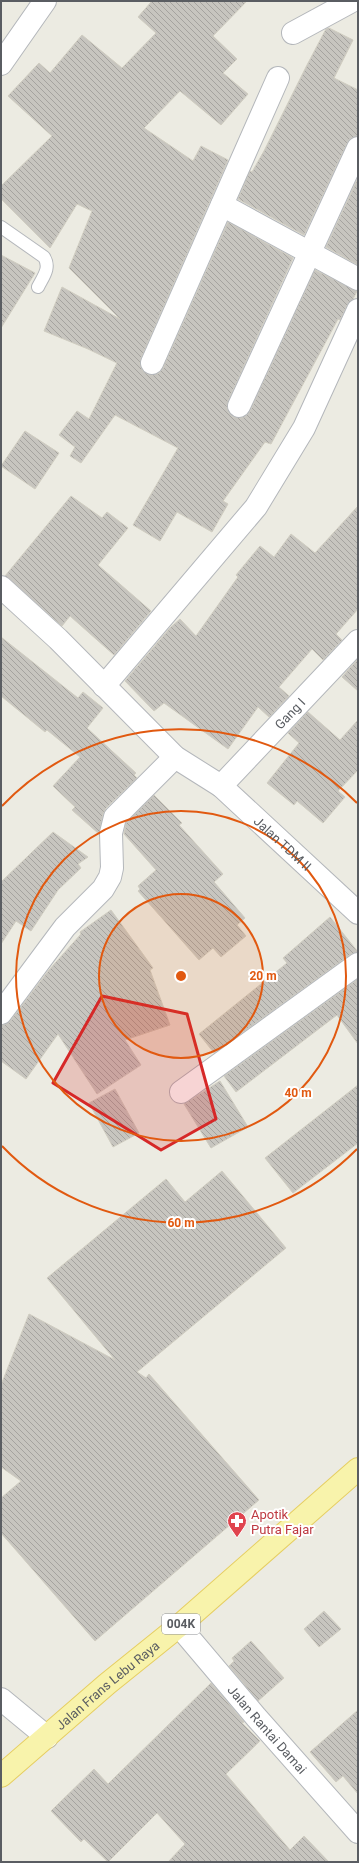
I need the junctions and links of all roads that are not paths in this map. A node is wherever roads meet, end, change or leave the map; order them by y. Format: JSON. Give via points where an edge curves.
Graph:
{"nodes":[{"id":1,"x":45,"y":1,"type":"edge"},
{"id":2,"x":352,"y":1,"type":"edge"},
{"id":3,"x":293,"y":33,"type":"dead end"},
{"id":4,"x":1,"y":64,"type":"edge"},
{"id":5,"x":278,"y":78,"type":"dead end"},
{"id":6,"x":358,"y":148,"type":"edge"},
{"id":7,"x":222,"y":205,"type":"junction"},
{"id":8,"x":1,"y":227,"type":"edge"},
{"id":9,"x":311,"y":254,"type":"junction"},
{"id":10,"x":358,"y":279,"type":"edge"},
{"id":11,"x":38,"y":288,"type":"dead end"},
{"id":12,"x":358,"y":310,"type":"edge"},
{"id":13,"x":152,"y":363,"type":"dead end"},
{"id":14,"x":239,"y":406,"type":"dead end"},
{"id":15,"x":1,"y":587,"type":"edge"},
{"id":16,"x":358,"y":641,"type":"edge"},
{"id":17,"x":104,"y":686,"type":"junction"},
{"id":18,"x":175,"y":756,"type":"junction"},
{"id":19,"x":214,"y":782,"type":"junction"},
{"id":20,"x":358,"y":913,"type":"edge"},
{"id":21,"x":358,"y":964,"type":"edge"},
{"id":22,"x":1,"y":1013,"type":"edge"},
{"id":23,"x":181,"y":1092,"type":"dead end"},
{"id":24,"x":358,"y":1469,"type":"edge"},
{"id":25,"x":179,"y":1626,"type":"junction"},
{"id":26,"x":1,"y":1699,"type":"edge"},
{"id":27,"x":47,"y":1737,"type":"junction"},
{"id":28,"x":1,"y":1776,"type":"edge"},
{"id":29,"x":358,"y":1832,"type":"edge"}],
"edges":[{"from":1,"to":4,"type":"street"},
{"from":2,"to":3,"type":"street"},
{"from":5,"to":7,"type":"street"},
{"from":6,"to":9,"type":"street"},
{"from":7,"to":9,"type":"street"},
{"from":7,"to":13,"type":"street"},
{"from":8,"to":11,"type":"lane","via":[[48,262],[48,268]]},
{"from":9,"to":10,"type":"street"},
{"from":9,"to":14,"type":"street"},
{"from":12,"to":17,"type":"street","via":[[304,428],[256,507]]},
{"from":15,"to":17,"type":"street","name":"Jalan TDM II","via":[[58,639]]},
{"from":16,"to":19,"type":"street","name":"Gang I"},
{"from":17,"to":18,"type":"street","name":"Jalan TDM II"},
{"from":18,"to":19,"type":"street","name":"Jalan TDM II"},
{"from":18,"to":22,"type":"street","via":[[115,817],[111,833],[110,877],[103,889],[66,927]]},
{"from":19,"to":20,"type":"street","name":"Jalan TDM II"},
{"from":21,"to":23,"type":"street"},
{"from":24,"to":25,"type":"main road","name":"Jalan Frans Lebu Raya","number":"004K"},
{"from":25,"to":27,"type":"main road","name":"Jalan Frans Lebu Raya","number":"004K"},
{"from":25,"to":29,"type":"street","name":"Jalan Rantai Damai"},
{"from":26,"to":27,"type":"street"},
{"from":27,"to":28,"type":"main road","name":"Jalan Frans Lebu Raya","number":"004K"}]}
